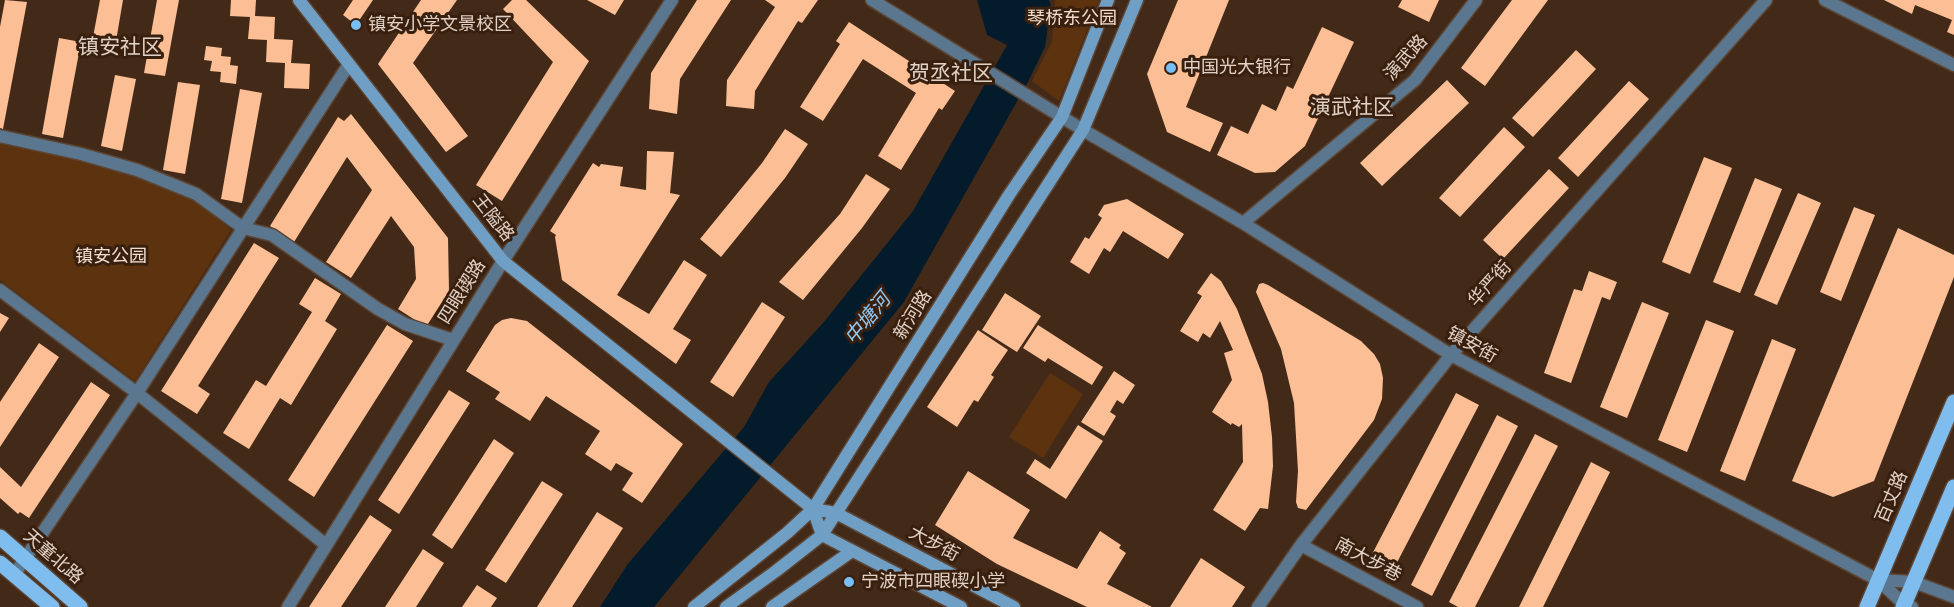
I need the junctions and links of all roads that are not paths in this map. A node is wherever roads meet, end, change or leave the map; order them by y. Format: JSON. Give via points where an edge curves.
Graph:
{"nodes":[{"id":1,"x":299,"y":0,"type":"edge"},
{"id":2,"x":672,"y":0,"type":"edge"},
{"id":3,"x":872,"y":0,"type":"edge"},
{"id":4,"x":1108,"y":0,"type":"edge"},
{"id":5,"x":1137,"y":0,"type":"edge"},
{"id":6,"x":1476,"y":0,"type":"edge"},
{"id":7,"x":1766,"y":0,"type":"edge"},
{"id":8,"x":1825,"y":0,"type":"edge"},
{"id":9,"x":349,"y":64,"type":"junction"},
{"id":10,"x":1954,"y":65,"type":"edge"},
{"id":11,"x":1062,"y":117,"type":"junction"},
{"id":12,"x":1083,"y":130,"type":"junction"},
{"id":13,"x":0,"y":136,"type":"edge"},
{"id":14,"x":1243,"y":223,"type":"junction"},
{"id":15,"x":243,"y":228,"type":"junction"},
{"id":16,"x":503,"y":261,"type":"junction"},
{"id":17,"x":0,"y":290,"type":"edge"},
{"id":18,"x":453,"y":340,"type":"junction"},
{"id":19,"x":1451,"y":355,"type":"junction"},
{"id":20,"x":137,"y":393,"type":"junction"},
{"id":21,"x":1954,"y":402,"type":"edge"},
{"id":22,"x":1954,"y":487,"type":"edge"},
{"id":23,"x":813,"y":509,"type":"junction"},
{"id":24,"x":836,"y":513,"type":"junction"},
{"id":25,"x":822,"y":535,"type":"junction"},
{"id":26,"x":0,"y":537,"type":"edge"},
{"id":27,"x":326,"y":545,"type":"junction"},
{"id":28,"x":1301,"y":545,"type":"junction"},
{"id":29,"x":852,"y":550,"type":"junction"},
{"id":30,"x":25,"y":559,"type":"junction"},
{"id":31,"x":0,"y":562,"type":"edge"},
{"id":32,"x":14,"y":575,"type":"junction"},
{"id":33,"x":1878,"y":579,"type":"junction"},
{"id":34,"x":1914,"y":582,"type":"junction"},
{"id":35,"x":1954,"y":597,"type":"edge"},
{"id":36,"x":1906,"y":606,"type":"edge"},
{"id":37,"x":52,"y":607,"type":"edge"},
{"id":38,"x":80,"y":607,"type":"edge"},
{"id":39,"x":288,"y":607,"type":"edge"},
{"id":40,"x":694,"y":607,"type":"edge"},
{"id":41,"x":726,"y":607,"type":"edge"},
{"id":42,"x":772,"y":607,"type":"edge"},
{"id":43,"x":961,"y":607,"type":"edge"},
{"id":44,"x":1014,"y":607,"type":"edge"},
{"id":45,"x":1258,"y":607,"type":"edge"},
{"id":46,"x":1417,"y":607,"type":"edge"},
{"id":47,"x":1867,"y":607,"type":"edge"}],
"edges":[{"from":1,"to":9,"type":"main road","name":"王隘路"},
{"from":2,"to":16,"type":"street","name":"四眼碶路"},
{"from":3,"to":11,"type":"street","name":"镇安街"},
{"from":4,"to":11,"type":"main road","name":"新河路"},
{"from":5,"to":12,"type":"main road"},
{"from":6,"to":14,"type":"street","name":"演武路","via":[[1415,80]]},
{"from":7,"to":19,"type":"street","name":"华严街"},
{"from":8,"to":10,"type":"street"},
{"from":9,"to":15,"type":"street"},
{"from":9,"to":16,"type":"main road","name":"王隘路"},
{"from":11,"to":12,"type":"street","name":"镇安街"},
{"from":11,"to":23,"type":"main road","name":"新河路"},
{"from":12,"to":14,"type":"street","name":"镇安街"},
{"from":12,"to":24,"type":"main road"},
{"from":13,"to":15,"type":"street","via":[[137,170],[196,194]]},
{"from":14,"to":19,"type":"street","name":"镇安街"},
{"from":15,"to":18,"type":"street","via":[[272,235],[396,319]]},
{"from":15,"to":20,"type":"street"},
{"from":16,"to":18,"type":"street","name":"四眼碶路"},
{"from":16,"to":23,"type":"main road","name":"王隘路"},
{"from":17,"to":20,"type":"street"},
{"from":18,"to":27,"type":"street","name":"四眼碶路"},
{"from":19,"to":28,"type":"street","name":"华严街"},
{"from":19,"to":33,"type":"street","name":"镇安街"},
{"from":20,"to":27,"type":"street"},
{"from":20,"to":30,"type":"street"},
{"from":21,"to":33,"type":"main road","name":"百丈路"},
{"from":22,"to":34,"type":"main road"},
{"from":23,"to":24,"type":"main road","name":"大步街"},
{"from":23,"to":25,"type":"main road"},
{"from":23,"to":40,"type":"main road","name":"新河路"},
{"from":24,"to":25,"type":"main road"},
{"from":24,"to":44,"type":"main road","name":"大步街"},
{"from":25,"to":29,"type":"main road"},
{"from":25,"to":41,"type":"main road"},
{"from":26,"to":30,"type":"main road","name":"天童北路"},
{"from":27,"to":39,"type":"street","name":"四眼碶路"},
{"from":28,"to":45,"type":"street","name":"华严街"},
{"from":28,"to":46,"type":"street","name":"南大步巷"},
{"from":29,"to":42,"type":"main road"},
{"from":29,"to":43,"type":"main road"},
{"from":30,"to":32,"type":"street"},
{"from":30,"to":38,"type":"main road","name":"天童北路"},
{"from":31,"to":32,"type":"main road"},
{"from":32,"to":37,"type":"main road"},
{"from":33,"to":34,"type":"street"},
{"from":33,"to":36,"type":"street"},
{"from":33,"to":47,"type":"main road","name":"百丈路"},
{"from":34,"to":35,"type":"street"},
{"from":34,"to":36,"type":"main road"}]}
